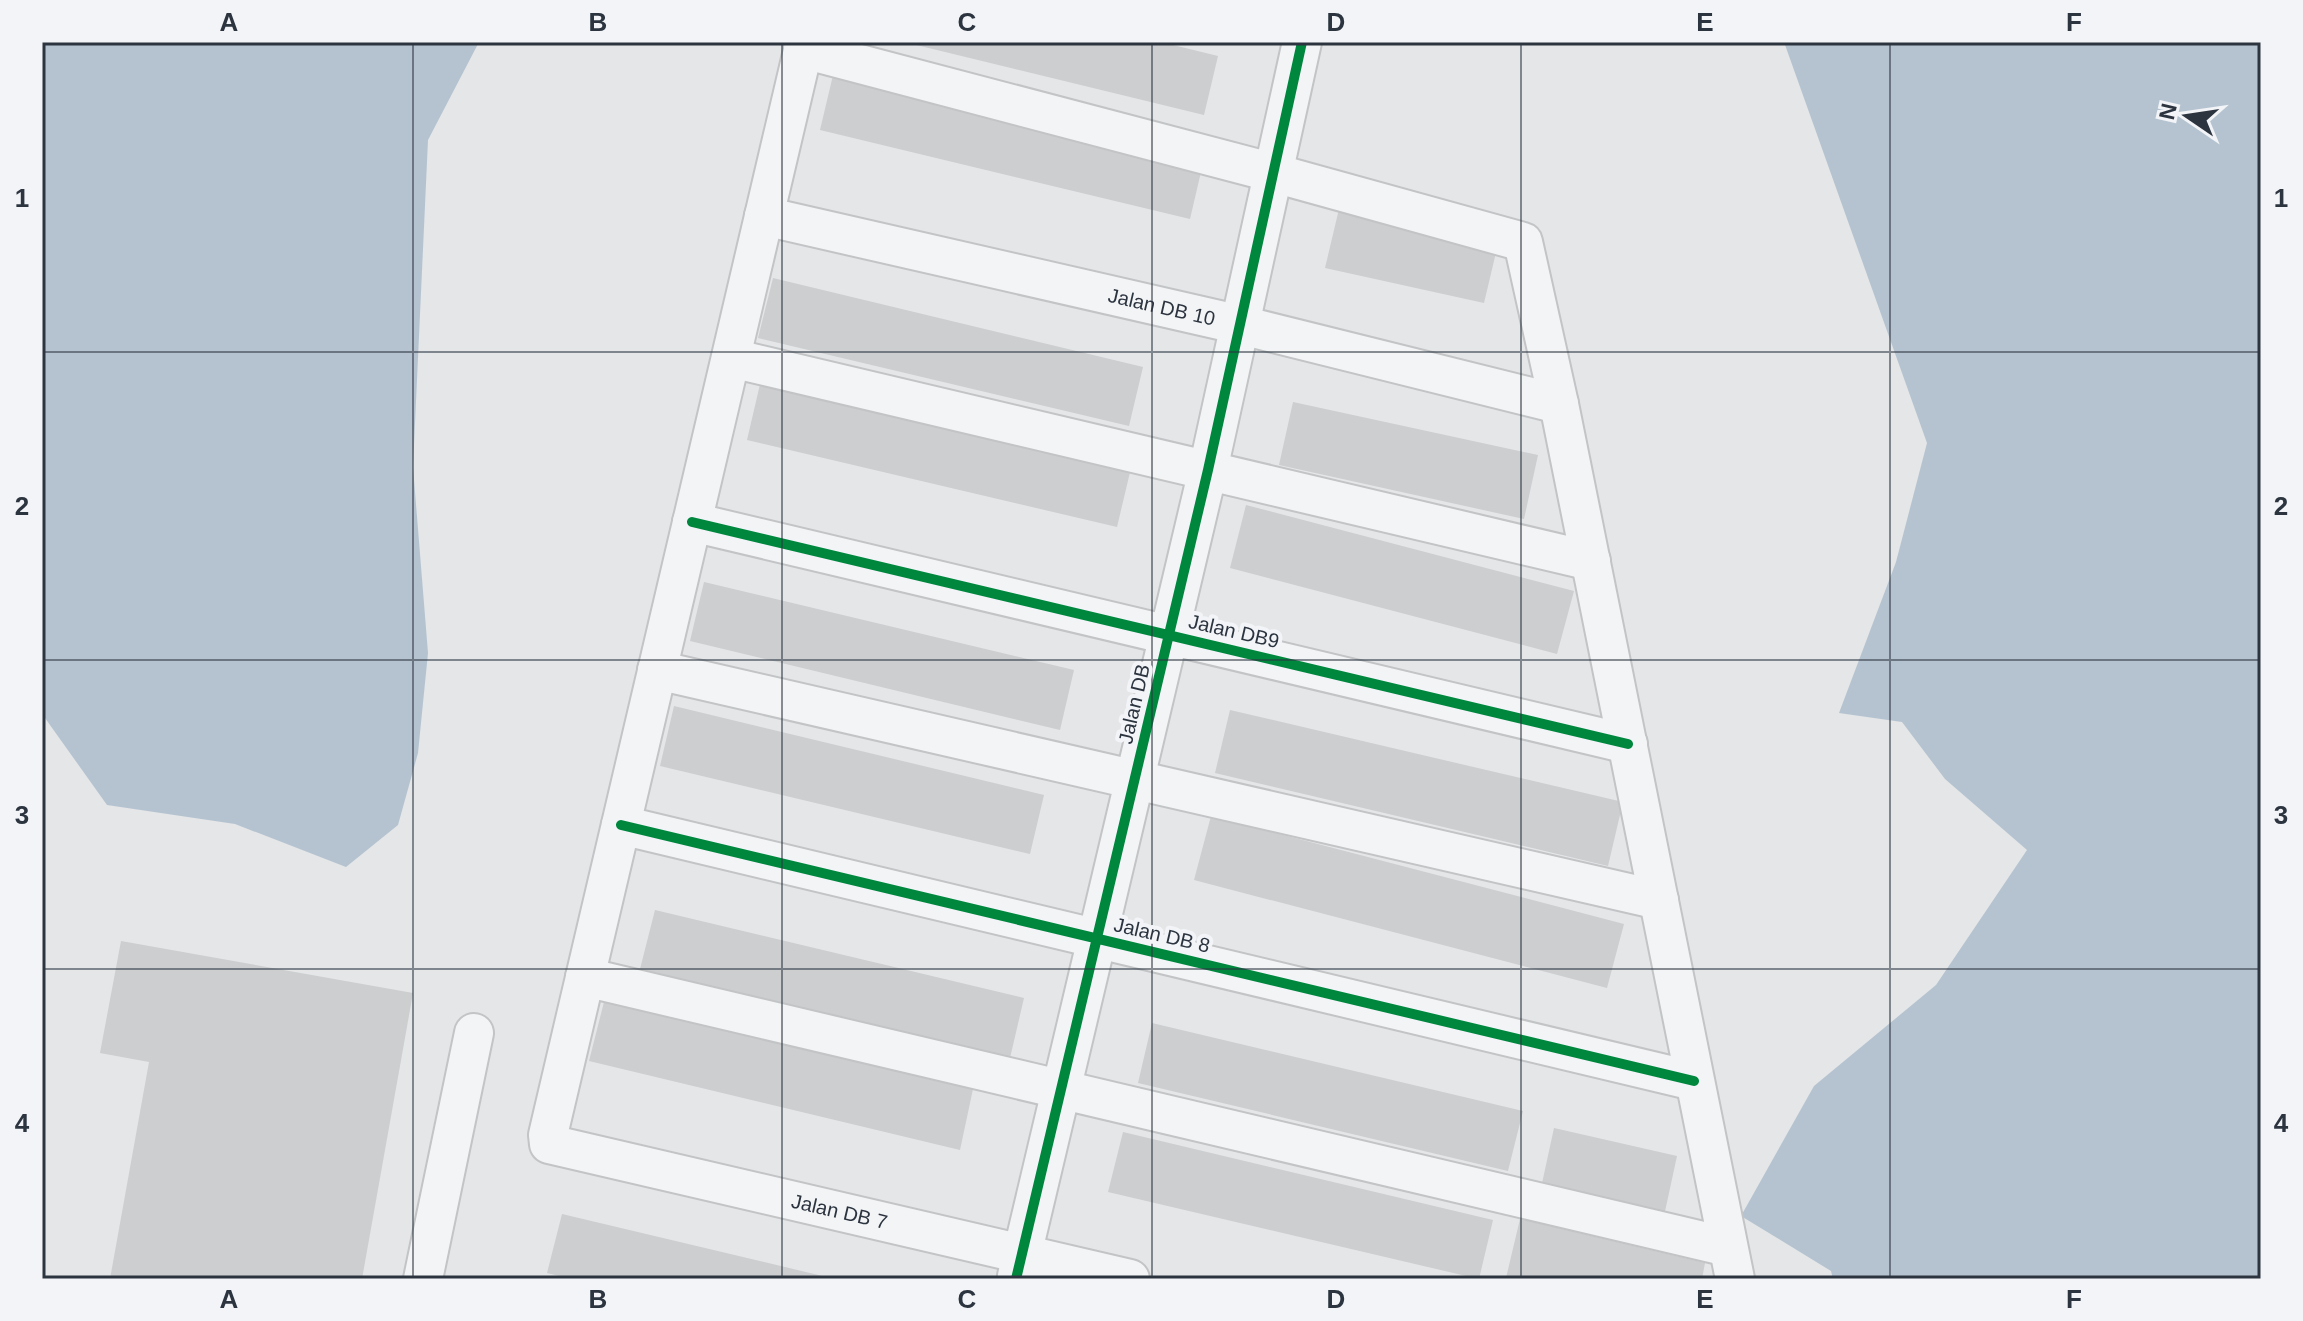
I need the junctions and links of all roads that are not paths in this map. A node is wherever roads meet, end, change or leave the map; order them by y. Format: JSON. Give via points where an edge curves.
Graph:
{"nodes":[{"id":1,"x":1302,"y":42,"type":"edge"},
{"id":2,"x":804,"y":46,"type":"edge"},
{"id":3,"x":1274,"y":173,"type":"junction"},
{"id":4,"x":764,"y":216,"type":"junction"},
{"id":5,"x":1241,"y":325,"type":"junction"},
{"id":6,"x":731,"y":358,"type":"junction"},
{"id":7,"x":1559,"y":404,"type":"junction"},
{"id":8,"x":1208,"y":470,"type":"junction"},
{"id":9,"x":692,"y":522,"type":"junction"},
{"id":10,"x":1591,"y":561,"type":"junction"},
{"id":11,"x":1169,"y":634,"type":"junction"},
{"id":12,"x":657,"y":670,"type":"junction"},
{"id":13,"x":1628,"y":744,"type":"junction"},
{"id":14,"x":1135,"y":779,"type":"junction"},
{"id":15,"x":621,"y":825,"type":"junction"},
{"id":16,"x":1659,"y":900,"type":"junction"},
{"id":17,"x":1099,"y":939,"type":"junction"},
{"id":18,"x":585,"y":977,"type":"junction"},
{"id":19,"x":474,"y":1033,"type":"dead end"},
{"id":20,"x":1694,"y":1081,"type":"junction"},
{"id":21,"x":1062,"y":1090,"type":"junction"},
{"id":22,"x":1732,"y":1263,"type":"edge"},
{"id":23,"x":1019,"y":1266,"type":"edge"},
{"id":24,"x":423,"y":1279,"type":"edge"},
{"id":25,"x":1130,"y":1279,"type":"edge"}],
"edges":[{"from":1,"to":3,"type":"street","name":"Jalan DB"},
{"from":2,"to":3,"type":"street"},
{"from":2,"to":4,"type":"street"},
{"from":3,"to":5,"type":"street","name":"Jalan DB"},
{"from":3,"to":7,"type":"street","via":[[1523,242]]},
{"from":4,"to":5,"type":"street","name":"Jalan DB 10"},
{"from":4,"to":6,"type":"street"},
{"from":5,"to":7,"type":"street","name":"Jalan DB 10"},
{"from":5,"to":8,"type":"street","name":"Jalan DB"},
{"from":6,"to":8,"type":"street"},
{"from":6,"to":9,"type":"street"},
{"from":7,"to":10,"type":"street"},
{"from":8,"to":10,"type":"street"},
{"from":8,"to":11,"type":"street","name":"Jalan DB"},
{"from":9,"to":11,"type":"street","name":"Jalan DB9"},
{"from":9,"to":12,"type":"street"},
{"from":10,"to":13,"type":"street"},
{"from":11,"to":13,"type":"street","name":"Jalan DB9"},
{"from":11,"to":14,"type":"street","name":"Jalan DB"},
{"from":12,"to":14,"type":"street"},
{"from":12,"to":15,"type":"street"},
{"from":13,"to":16,"type":"street"},
{"from":14,"to":16,"type":"street"},
{"from":14,"to":17,"type":"street","name":"Jalan DB"},
{"from":15,"to":17,"type":"street","name":"Jalan DB 8"},
{"from":15,"to":18,"type":"street"},
{"from":16,"to":20,"type":"street"},
{"from":17,"to":20,"type":"street","name":"Jalan DB 8"},
{"from":17,"to":21,"type":"street","name":"Jalan DB"},
{"from":18,"to":21,"type":"street"},
{"from":18,"to":23,"type":"street","name":"Jalan DB 7","via":[[549,1144]]},
{"from":19,"to":24,"type":"street"},
{"from":20,"to":22,"type":"street"},
{"from":21,"to":22,"type":"street"},
{"from":21,"to":23,"type":"street","name":"Jalan DB"},
{"from":23,"to":25,"type":"street","name":"Jalan DB 7"}]}
